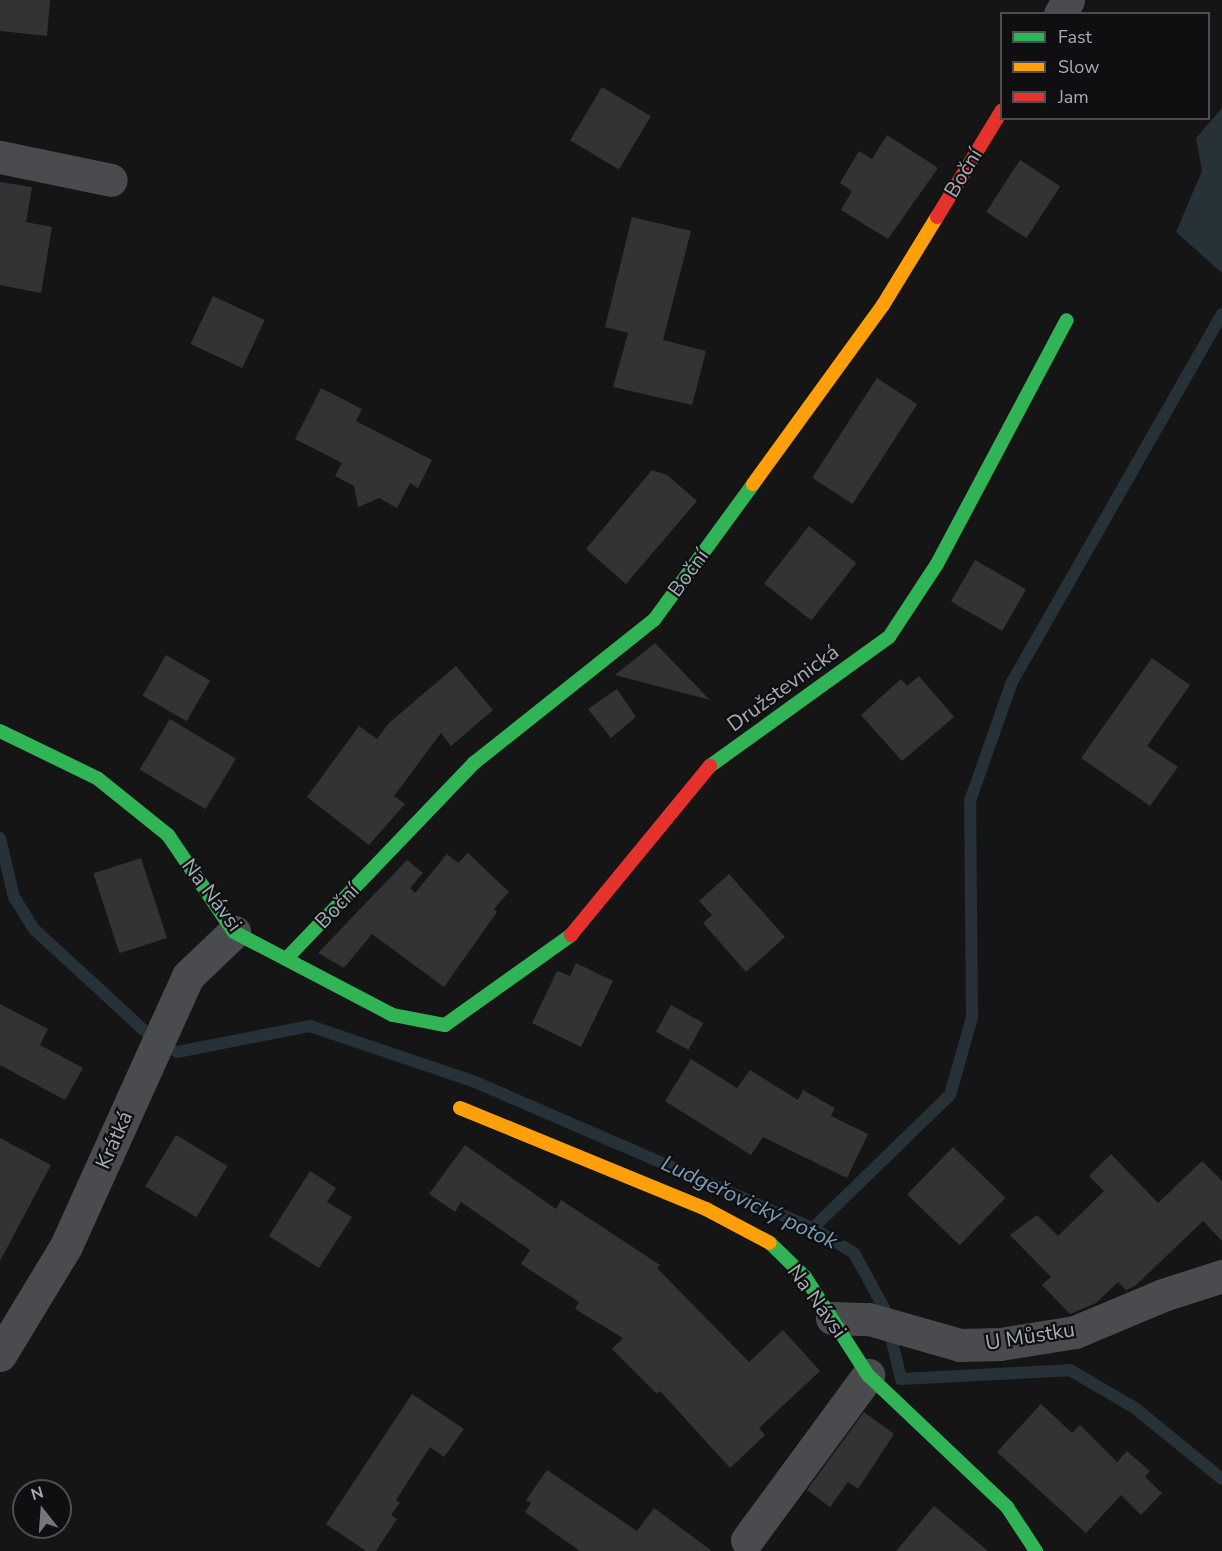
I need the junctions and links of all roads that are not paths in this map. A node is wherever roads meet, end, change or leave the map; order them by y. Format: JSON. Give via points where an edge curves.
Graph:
{"nodes":[{"id":1,"x":1000,"y":113,"type":"edge"},
{"id":2,"x":0,"y":157,"type":"edge"},
{"id":3,"x":111,"y":180,"type":"dead end"},
{"id":4,"x":1067,"y":320,"type":"dead end"},
{"id":5,"x":0,"y":731,"type":"edge"},
{"id":6,"x":234,"y":932,"type":"junction"},
{"id":7,"x":286,"y":959,"type":"junction"},
{"id":8,"x":445,"y":1025,"type":"joint"},
{"id":9,"x":460,"y":1108,"type":"dead end"},
{"id":10,"x":1222,"y":1276,"type":"edge"},
{"id":11,"x":832,"y":1318,"type":"junction"},
{"id":12,"x":0,"y":1355,"type":"edge"},
{"id":13,"x":868,"y":1374,"type":"junction"},
{"id":14,"x":747,"y":1540,"type":"dead end"},
{"id":15,"x":1036,"y":1551,"type":"edge"}],
"edges":[{"from":1,"to":7,"type":"street","name":"Boční","via":[[883,305],[654,620],[474,763]]},
{"from":2,"to":3,"type":"street"},
{"from":4,"to":8,"type":"street","name":"Družstevnická","via":[[937,564],[890,637],[709,767],[577,931]]},
{"from":5,"to":6,"type":"street","name":"Na Návsi","via":[[97,778],[168,835]]},
{"from":6,"to":7,"type":"street","name":"Na Návsi"},
{"from":6,"to":12,"type":"street","name":"Krátká","via":[[188,976],[66,1246]]},
{"from":7,"to":8,"type":"street","name":"Na Návsi","via":[[393,1015]]},
{"from":9,"to":11,"type":"street","name":"Na Návsi","via":[[706,1209],[773,1245],[805,1277]]},
{"from":10,"to":11,"type":"street","name":"U Můstku","via":[[1163,1295],[1075,1332],[1047,1338],[960,1345],[884,1322]]},
{"from":11,"to":13,"type":"street","name":"Na Návsi"},
{"from":13,"to":14,"type":"street"},
{"from":13,"to":15,"type":"street","name":"Na Návsi","via":[[1007,1508]]}]}
